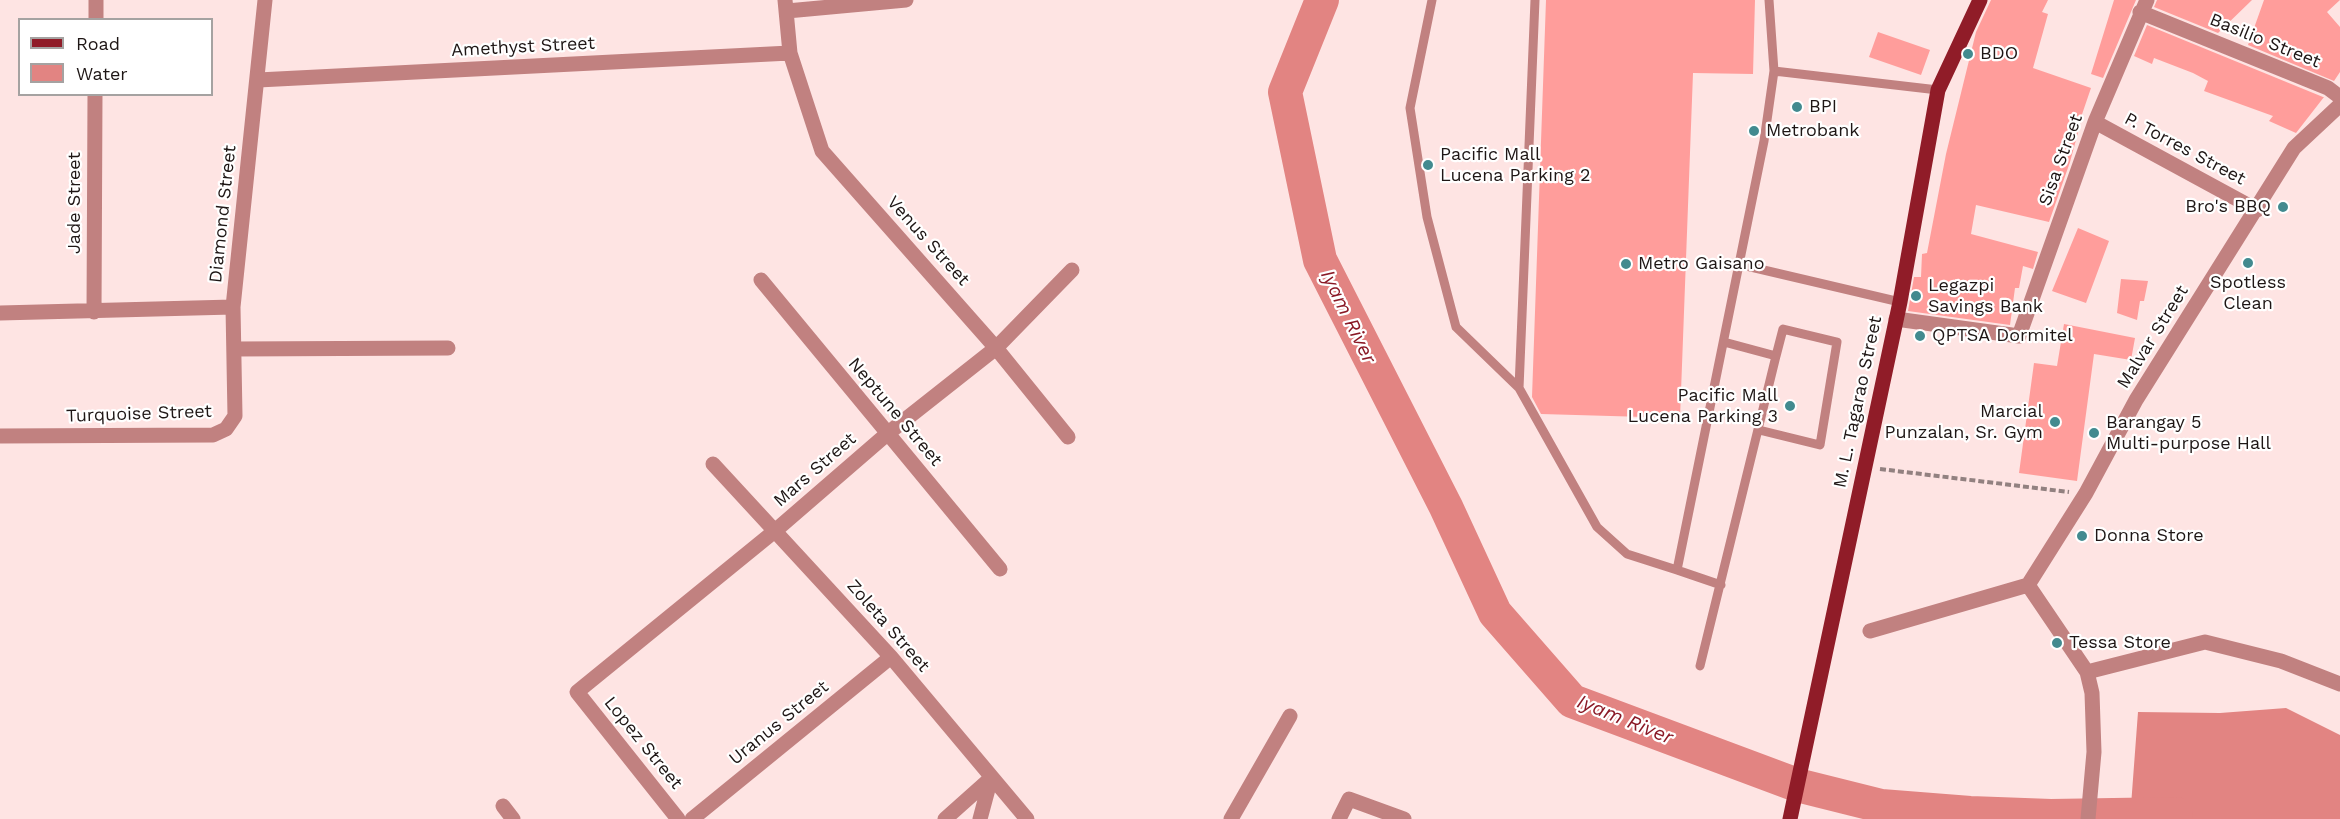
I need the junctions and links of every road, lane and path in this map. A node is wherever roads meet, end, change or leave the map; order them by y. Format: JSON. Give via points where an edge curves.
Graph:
{"nodes":[{"id":1,"x":96,"y":0,"type":"edge"},
{"id":2,"x":265,"y":0,"type":"edge"},
{"id":3,"x":906,"y":0,"type":"edge"},
{"id":4,"x":1432,"y":0,"type":"edge"},
{"id":5,"x":1535,"y":0,"type":"edge"},
{"id":6,"x":1769,"y":0,"type":"edge"},
{"id":7,"x":1980,"y":0,"type":"edge"},
{"id":8,"x":786,"y":6,"type":"edge"},
{"id":9,"x":2143,"y":6,"type":"edge"},
{"id":10,"x":96,"y":18,"type":"edge"},
{"id":11,"x":790,"y":53,"type":"junction"},
{"id":12,"x":1774,"y":71,"type":"junction"},
{"id":13,"x":258,"y":80,"type":"junction"},
{"id":14,"x":1938,"y":90,"type":"junction"},
{"id":15,"x":95,"y":96,"type":"edge"},
{"id":16,"x":2340,"y":98,"type":"edge"},
{"id":17,"x":2340,"y":105,"type":"edge"},
{"id":18,"x":2095,"y":122,"type":"junction"},
{"id":19,"x":2257,"y":210,"type":"junction"},
{"id":20,"x":1738,"y":264,"type":"junction"},
{"id":21,"x":1071,"y":270,"type":"dead end"},
{"id":22,"x":761,"y":280,"type":"dead end"},
{"id":23,"x":1900,"y":302,"type":"junction"},
{"id":24,"x":233,"y":307,"type":"junction"},
{"id":25,"x":93,"y":312,"type":"junction"},
{"id":26,"x":0,"y":313,"type":"edge"},
{"id":27,"x":1896,"y":320,"type":"junction"},
{"id":28,"x":1724,"y":342,"type":"junction"},
{"id":29,"x":448,"y":348,"type":"dead end"},
{"id":30,"x":996,"y":348,"type":"junction"},
{"id":31,"x":235,"y":349,"type":"junction"},
{"id":32,"x":1776,"y":356,"type":"junction"},
{"id":33,"x":1519,"y":388,"type":"junction"},
{"id":34,"x":1759,"y":430,"type":"junction"},
{"id":35,"x":887,"y":434,"type":"junction"},
{"id":36,"x":0,"y":436,"type":"edge"},
{"id":37,"x":1068,"y":437,"type":"dead end"},
{"id":38,"x":713,"y":464,"type":"dead end"},
{"id":39,"x":1864,"y":467,"type":"junction"},
{"id":40,"x":2086,"y":493,"type":"junction"},
{"id":41,"x":776,"y":530,"type":"junction"},
{"id":42,"x":1000,"y":569,"type":"dead end"},
{"id":43,"x":1677,"y":570,"type":"junction"},
{"id":44,"x":1721,"y":585,"type":"junction"},
{"id":45,"x":2028,"y":585,"type":"junction"},
{"id":46,"x":1870,"y":631,"type":"dead end"},
{"id":47,"x":891,"y":657,"type":"junction"},
{"id":48,"x":1700,"y":666,"type":"dead end"},
{"id":49,"x":2086,"y":672,"type":"junction"},
{"id":50,"x":2340,"y":684,"type":"edge"},
{"id":51,"x":577,"y":692,"type":"joint"},
{"id":52,"x":1290,"y":716,"type":"dead end"},
{"id":53,"x":991,"y":777,"type":"junction"},
{"id":54,"x":503,"y":806,"type":"dead end"},
{"id":55,"x":513,"y":819,"type":"edge"},
{"id":56,"x":678,"y":819,"type":"edge"},
{"id":57,"x":692,"y":819,"type":"edge"},
{"id":58,"x":945,"y":819,"type":"edge"},
{"id":59,"x":980,"y":819,"type":"edge"},
{"id":60,"x":1027,"y":819,"type":"edge"},
{"id":61,"x":1231,"y":819,"type":"edge"},
{"id":62,"x":1339,"y":819,"type":"edge"},
{"id":63,"x":1404,"y":819,"type":"edge"},
{"id":64,"x":1790,"y":819,"type":"edge"},
{"id":65,"x":2088,"y":819,"type":"edge"}],
"edges":[{"from":1,"to":10,"type":"street"},
{"from":2,"to":13,"type":"street","name":"Diamond Street"},
{"from":3,"to":8,"type":"street"},
{"from":4,"to":33,"type":"lane","via":[[1410,108],[1427,217],[1456,327]]},
{"from":5,"to":33,"type":"lane"},
{"from":6,"to":12,"type":"lane"},
{"from":7,"to":14,"type":"main road","name":"M. L. Tagarao Street"},
{"from":8,"to":11,"type":"street","name":"Venus Street"},
{"from":9,"to":16,"type":"street","name":"Basilio Street","via":[[2328,88]]},
{"from":9,"to":18,"type":"street","name":"Sisa Street"},
{"from":11,"to":13,"type":"street","name":"Amethyst Street"},
{"from":11,"to":30,"type":"street","name":"Venus Street","via":[[822,151]]},
{"from":12,"to":14,"type":"lane"},
{"from":12,"to":20,"type":"lane","via":[[1764,141]]},
{"from":13,"to":24,"type":"street","name":"Diamond Street"},
{"from":14,"to":23,"type":"main road","name":"M. L. Tagarao Street"},
{"from":15,"to":25,"type":"street","name":"Jade Street"},
{"from":17,"to":19,"type":"street","name":"Malvar Street","via":[[2294,148]]},
{"from":18,"to":19,"type":"street","name":"P. Torres Street"},
{"from":18,"to":27,"type":"street","name":"Sisa Street","via":[[2019,336]]},
{"from":19,"to":40,"type":"street","name":"Malvar Street","via":[[2136,400]]},
{"from":20,"to":23,"type":"lane"},
{"from":20,"to":28,"type":"lane"},
{"from":21,"to":30,"type":"street","name":"Mars Street"},
{"from":22,"to":35,"type":"street","name":"Neptune Street"},
{"from":23,"to":27,"type":"main road","name":"M. L. Tagarao Street"},
{"from":24,"to":25,"type":"street","name":"Diamond Street"},
{"from":24,"to":31,"type":"street","name":"Turquoise Street"},
{"from":25,"to":26,"type":"street","name":"Diamond Street"},
{"from":27,"to":39,"type":"main road","name":"M. L. Tagarao Street"},
{"from":28,"to":32,"type":"lane"},
{"from":28,"to":43,"type":"lane"},
{"from":29,"to":31,"type":"street"},
{"from":30,"to":35,"type":"street","name":"Mars Street"},
{"from":30,"to":37,"type":"street","name":"Venus Street"},
{"from":31,"to":36,"type":"street","name":"Turquoise Street","via":[[235,416],[226,429],[213,435]]},
{"from":32,"to":34,"type":"lane"},
{"from":32,"to":34,"type":"lane","via":[[1783,329],[1837,342],[1820,445]]},
{"from":33,"to":43,"type":"lane","via":[[1597,527],[1627,554]]},
{"from":34,"to":44,"type":"lane"},
{"from":35,"to":41,"type":"street","name":"Mars Street"},
{"from":35,"to":42,"type":"street","name":"Neptune Street"},
{"from":38,"to":41,"type":"street","name":"Zoleta Street"},
{"from":39,"to":40,"type":"path"},
{"from":39,"to":64,"type":"main road","name":"M. L. Tagarao Street"},
{"from":40,"to":45,"type":"street","name":"Malvar Street"},
{"from":41,"to":47,"type":"street","name":"Zoleta Street"},
{"from":41,"to":51,"type":"street","name":"Mars Street"},
{"from":43,"to":44,"type":"lane"},
{"from":44,"to":48,"type":"lane"},
{"from":45,"to":46,"type":"street"},
{"from":45,"to":49,"type":"street"},
{"from":47,"to":53,"type":"street","name":"Zoleta Street"},
{"from":47,"to":57,"type":"street","name":"Uranus Street"},
{"from":49,"to":50,"type":"street","via":[[2205,642],[2281,661]]},
{"from":49,"to":65,"type":"street","via":[[2092,693],[2094,752]]},
{"from":51,"to":56,"type":"street","name":"Lopez Street"},
{"from":52,"to":61,"type":"street"},
{"from":53,"to":58,"type":"street"},
{"from":53,"to":59,"type":"street"},
{"from":53,"to":60,"type":"street","name":"Zoleta Street"},
{"from":54,"to":55,"type":"street"},
{"from":62,"to":63,"type":"street","via":[[1349,799]]}]}
